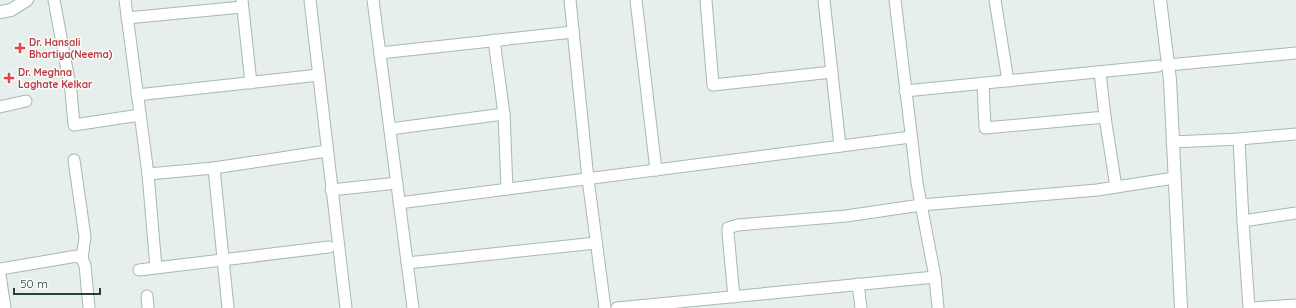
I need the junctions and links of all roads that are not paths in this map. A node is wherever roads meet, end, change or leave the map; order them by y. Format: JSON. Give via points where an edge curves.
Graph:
{"nodes":[{"id":1,"x":27,"y":0,"type":"edge"},
{"id":2,"x":54,"y":0,"type":"edge"},
{"id":3,"x":125,"y":0,"type":"edge"},
{"id":4,"x":310,"y":0,"type":"edge"},
{"id":5,"x":373,"y":0,"type":"edge"},
{"id":6,"x":570,"y":0,"type":"edge"},
{"id":7,"x":636,"y":0,"type":"edge"},
{"id":8,"x":706,"y":0,"type":"edge"},
{"id":9,"x":824,"y":0,"type":"edge"},
{"id":10,"x":895,"y":0,"type":"edge"},
{"id":11,"x":995,"y":0,"type":"edge"},
{"id":12,"x":1160,"y":0,"type":"edge"},
{"id":13,"x":242,"y":3,"type":"edge"},
{"id":14,"x":0,"y":12,"type":"edge"},
{"id":15,"x":127,"y":18,"type":"junction"},
{"id":16,"x":573,"y":32,"type":"junction"},
{"id":17,"x":494,"y":40,"type":"junction"},
{"id":18,"x":380,"y":53,"type":"junction"},
{"id":19,"x":1296,"y":53,"type":"edge"},
{"id":20,"x":1163,"y":66,"type":"junction"},
{"id":21,"x":832,"y":72,"type":"junction"},
{"id":22,"x":1100,"y":72,"type":"junction"},
{"id":23,"x":319,"y":76,"type":"junction"},
{"id":24,"x":1008,"y":81,"type":"junction"},
{"id":25,"x":251,"y":83,"type":"junction"},
{"id":26,"x":983,"y":83,"type":"junction"},
{"id":27,"x":905,"y":91,"type":"junction"},
{"id":28,"x":137,"y":95,"type":"junction"},
{"id":29,"x":26,"y":102,"type":"dead end"},
{"id":30,"x":0,"y":107,"type":"edge"},
{"id":31,"x":504,"y":114,"type":"junction"},
{"id":32,"x":140,"y":115,"type":"junction"},
{"id":33,"x":1105,"y":117,"type":"junction"},
{"id":34,"x":390,"y":129,"type":"junction"},
{"id":35,"x":1296,"y":134,"type":"edge"},
{"id":36,"x":911,"y":137,"type":"junction"},
{"id":37,"x":1238,"y":139,"type":"junction"},
{"id":38,"x":1172,"y":142,"type":"junction"},
{"id":39,"x":840,"y":146,"type":"junction"},
{"id":40,"x":327,"y":151,"type":"junction"},
{"id":41,"x":74,"y":160,"type":"dead end"},
{"id":42,"x":214,"y":168,"type":"junction"},
{"id":43,"x":656,"y":170,"type":"junction"},
{"id":44,"x":148,"y":174,"type":"junction"},
{"id":45,"x":1174,"y":178,"type":"junction"},
{"id":46,"x":588,"y":179,"type":"junction"},
{"id":47,"x":397,"y":183,"type":"junction"},
{"id":48,"x":1116,"y":187,"type":"junction"},
{"id":49,"x":507,"y":189,"type":"junction"},
{"id":50,"x":332,"y":190,"type":"junction"},
{"id":51,"x":399,"y":204,"type":"junction"},
{"id":52,"x":921,"y":206,"type":"junction"},
{"id":53,"x":1296,"y":213,"type":"edge"},
{"id":54,"x":1242,"y":221,"type":"junction"},
{"id":55,"x":596,"y":243,"type":"junction"},
{"id":56,"x":329,"y":247,"type":"dead end"},
{"id":57,"x":82,"y":258,"type":"junction"},
{"id":58,"x":223,"y":259,"type":"junction"},
{"id":59,"x":407,"y":263,"type":"junction"},
{"id":60,"x":156,"y":268,"type":"junction"},
{"id":61,"x":0,"y":269,"type":"edge"},
{"id":62,"x":139,"y":270,"type":"dead end"},
{"id":63,"x":0,"y":274,"type":"edge"},
{"id":64,"x":935,"y":277,"type":"junction"},
{"id":65,"x":858,"y":284,"type":"junction"},
{"id":66,"x":147,"y":296,"type":"dead end"},
{"id":67,"x":734,"y":297,"type":"junction"},
{"id":68,"x":1296,"y":304,"type":"edge"},
{"id":69,"x":671,"y":305,"type":"edge"},
{"id":70,"x":4,"y":308,"type":"edge"},
{"id":71,"x":89,"y":308,"type":"edge"},
{"id":72,"x":148,"y":308,"type":"edge"},
{"id":73,"x":228,"y":308,"type":"edge"},
{"id":74,"x":346,"y":308,"type":"edge"},
{"id":75,"x":413,"y":308,"type":"edge"},
{"id":76,"x":605,"y":308,"type":"edge"},
{"id":77,"x":617,"y":308,"type":"edge"},
{"id":78,"x":861,"y":308,"type":"edge"},
{"id":79,"x":938,"y":308,"type":"edge"},
{"id":80,"x":1181,"y":308,"type":"edge"},
{"id":81,"x":1251,"y":308,"type":"edge"}],
"edges":[{"from":1,"to":14,"type":"street","via":[[11,10]]},
{"from":2,"to":32,"type":"street","via":[[71,91],[74,125]]},
{"from":3,"to":15,"type":"street"},
{"from":4,"to":23,"type":"street"},
{"from":5,"to":18,"type":"street"},
{"from":6,"to":16,"type":"street"},
{"from":7,"to":43,"type":"street"},
{"from":8,"to":21,"type":"street","via":[[713,85]]},
{"from":9,"to":21,"type":"street"},
{"from":10,"to":27,"type":"street"},
{"from":11,"to":24,"type":"street"},
{"from":12,"to":20,"type":"street"},
{"from":13,"to":15,"type":"street"},
{"from":13,"to":25,"type":"street"},
{"from":15,"to":28,"type":"street"},
{"from":16,"to":17,"type":"street"},
{"from":16,"to":46,"type":"street"},
{"from":17,"to":18,"type":"street"},
{"from":17,"to":31,"type":"street"},
{"from":18,"to":34,"type":"street"},
{"from":19,"to":20,"type":"street"},
{"from":20,"to":22,"type":"street"},
{"from":20,"to":38,"type":"street"},
{"from":21,"to":39,"type":"street"},
{"from":22,"to":24,"type":"street"},
{"from":22,"to":33,"type":"street"},
{"from":23,"to":25,"type":"street"},
{"from":23,"to":40,"type":"street"},
{"from":24,"to":26,"type":"street"},
{"from":25,"to":28,"type":"street"},
{"from":26,"to":27,"type":"street"},
{"from":26,"to":33,"type":"street","via":[[985,128]]},
{"from":27,"to":36,"type":"street"},
{"from":28,"to":32,"type":"street"},
{"from":29,"to":30,"type":"street"},
{"from":31,"to":34,"type":"street"},
{"from":31,"to":49,"type":"street"},
{"from":32,"to":44,"type":"street"},
{"from":33,"to":48,"type":"street"},
{"from":34,"to":47,"type":"street"},
{"from":35,"to":37,"type":"street"},
{"from":36,"to":39,"type":"street"},
{"from":36,"to":52,"type":"street"},
{"from":37,"to":38,"type":"street"},
{"from":37,"to":54,"type":"street"},
{"from":38,"to":45,"type":"street"},
{"from":39,"to":43,"type":"street"},
{"from":40,"to":42,"type":"street"},
{"from":40,"to":50,"type":"street"},
{"from":41,"to":57,"type":"street","via":[[85,237]]},
{"from":42,"to":44,"type":"street"},
{"from":42,"to":58,"type":"street"},
{"from":43,"to":46,"type":"street"},
{"from":44,"to":60,"type":"street"},
{"from":45,"to":48,"type":"street"},
{"from":45,"to":80,"type":"street"},
{"from":46,"to":49,"type":"street"},
{"from":46,"to":55,"type":"street"},
{"from":47,"to":50,"type":"street"},
{"from":47,"to":51,"type":"street"},
{"from":48,"to":52,"type":"street"},
{"from":49,"to":51,"type":"street"},
{"from":50,"to":74,"type":"street"},
{"from":51,"to":59,"type":"street"},
{"from":52,"to":64,"type":"street"},
{"from":52,"to":67,"type":"street","via":[[728,228]]},
{"from":53,"to":54,"type":"street"},
{"from":54,"to":81,"type":"street"},
{"from":55,"to":59,"type":"street"},
{"from":55,"to":76,"type":"street"},
{"from":56,"to":58,"type":"street"},
{"from":57,"to":61,"type":"street","via":[[77,256]]},
{"from":57,"to":71,"type":"street","via":[[85,265]]},
{"from":58,"to":60,"type":"street"},
{"from":58,"to":73,"type":"street"},
{"from":59,"to":75,"type":"street"},
{"from":60,"to":62,"type":"street"},
{"from":63,"to":70,"type":"street"},
{"from":64,"to":65,"type":"street"},
{"from":64,"to":79,"type":"street"},
{"from":65,"to":67,"type":"street"},
{"from":65,"to":78,"type":"street"},
{"from":66,"to":72,"type":"street"},
{"from":67,"to":69,"type":"street"},
{"from":68,"to":81,"type":"street"},
{"from":69,"to":77,"type":"street"}]}
